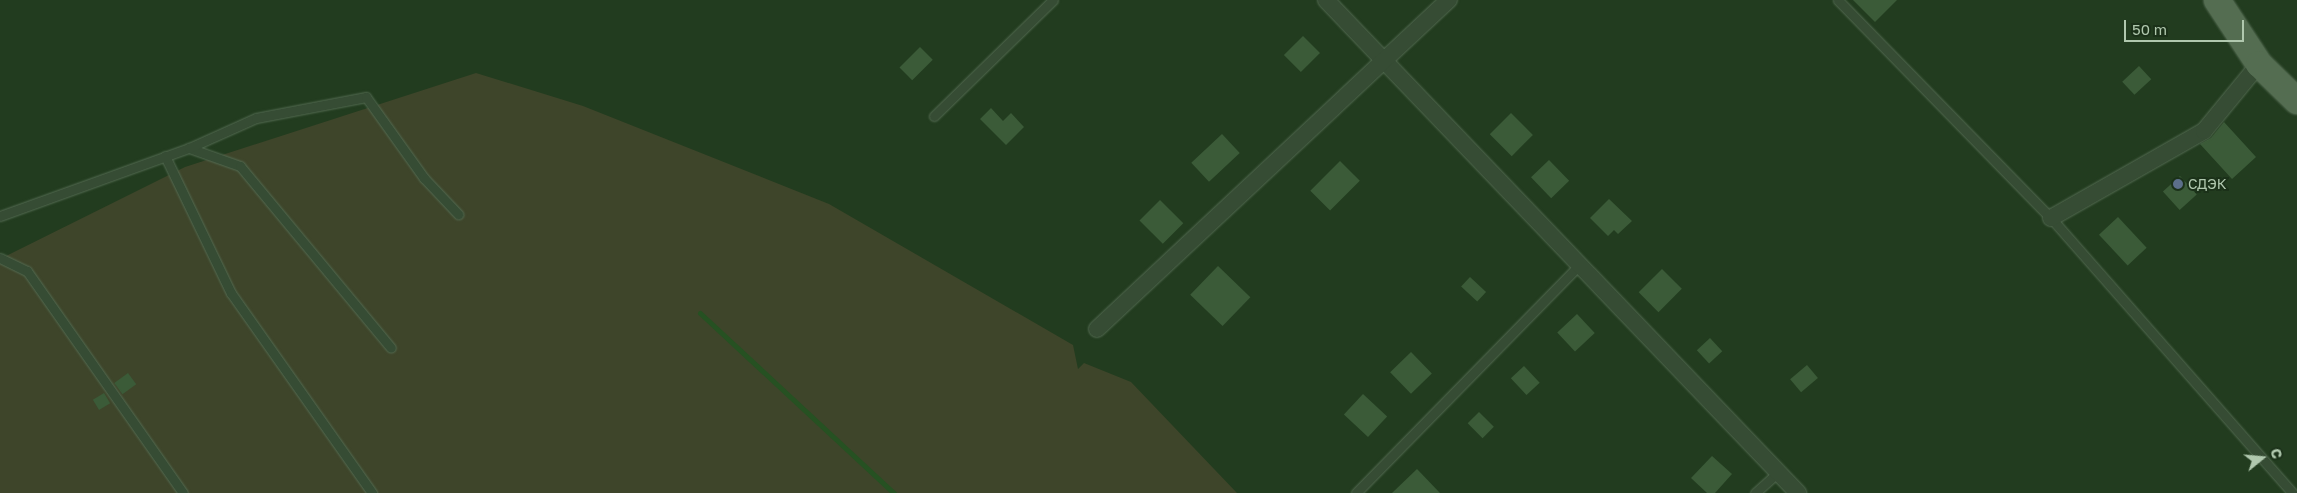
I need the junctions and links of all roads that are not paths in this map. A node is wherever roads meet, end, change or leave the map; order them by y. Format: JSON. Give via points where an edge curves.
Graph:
{"nodes":[{"id":1,"x":1053,"y":0,"type":"edge"},
{"id":2,"x":1326,"y":0,"type":"edge"},
{"id":3,"x":1449,"y":0,"type":"edge"},
{"id":4,"x":2217,"y":0,"type":"edge"},
{"id":5,"x":1839,"y":1,"type":"edge"},
{"id":6,"x":1386,"y":60,"type":"junction"},
{"id":7,"x":2259,"y":64,"type":"junction"},
{"id":8,"x":2297,"y":100,"type":"edge"},
{"id":9,"x":934,"y":116,"type":"dead end"},
{"id":10,"x":188,"y":148,"type":"junction"},
{"id":11,"x":165,"y":156,"type":"junction"},
{"id":12,"x":458,"y":214,"type":"dead end"},
{"id":13,"x":0,"y":216,"type":"edge"},
{"id":14,"x":2051,"y":218,"type":"junction"},
{"id":15,"x":0,"y":258,"type":"edge"},
{"id":16,"x":1580,"y":264,"type":"junction"},
{"id":17,"x":1097,"y":329,"type":"dead end"},
{"id":18,"x":391,"y":348,"type":"dead end"},
{"id":19,"x":1778,"y":472,"type":"junction"},
{"id":20,"x":183,"y":493,"type":"edge"},
{"id":21,"x":372,"y":493,"type":"edge"},
{"id":22,"x":1356,"y":493,"type":"edge"},
{"id":23,"x":1755,"y":493,"type":"edge"},
{"id":24,"x":1798,"y":493,"type":"edge"},
{"id":25,"x":2293,"y":493,"type":"edge"}],
"edges":[{"from":1,"to":9,"type":"lane"},
{"from":2,"to":6,"type":"street"},
{"from":3,"to":6,"type":"street"},
{"from":4,"to":7,"type":"main road"},
{"from":5,"to":14,"type":"lane"},
{"from":6,"to":16,"type":"street"},
{"from":6,"to":17,"type":"street"},
{"from":7,"to":8,"type":"main road"},
{"from":7,"to":14,"type":"street","via":[[2204,131]]},
{"from":10,"to":11,"type":"lane"},
{"from":10,"to":12,"type":"lane","via":[[256,118],[366,97],[424,178]]},
{"from":10,"to":18,"type":"lane","via":[[240,166]]},
{"from":11,"to":13,"type":"lane"},
{"from":11,"to":21,"type":"lane","via":[[231,293]]},
{"from":14,"to":25,"type":"lane"},
{"from":15,"to":20,"type":"lane","via":[[27,271]]},
{"from":16,"to":19,"type":"street"},
{"from":16,"to":22,"type":"lane"},
{"from":19,"to":23,"type":"lane"},
{"from":19,"to":24,"type":"street"}]}
